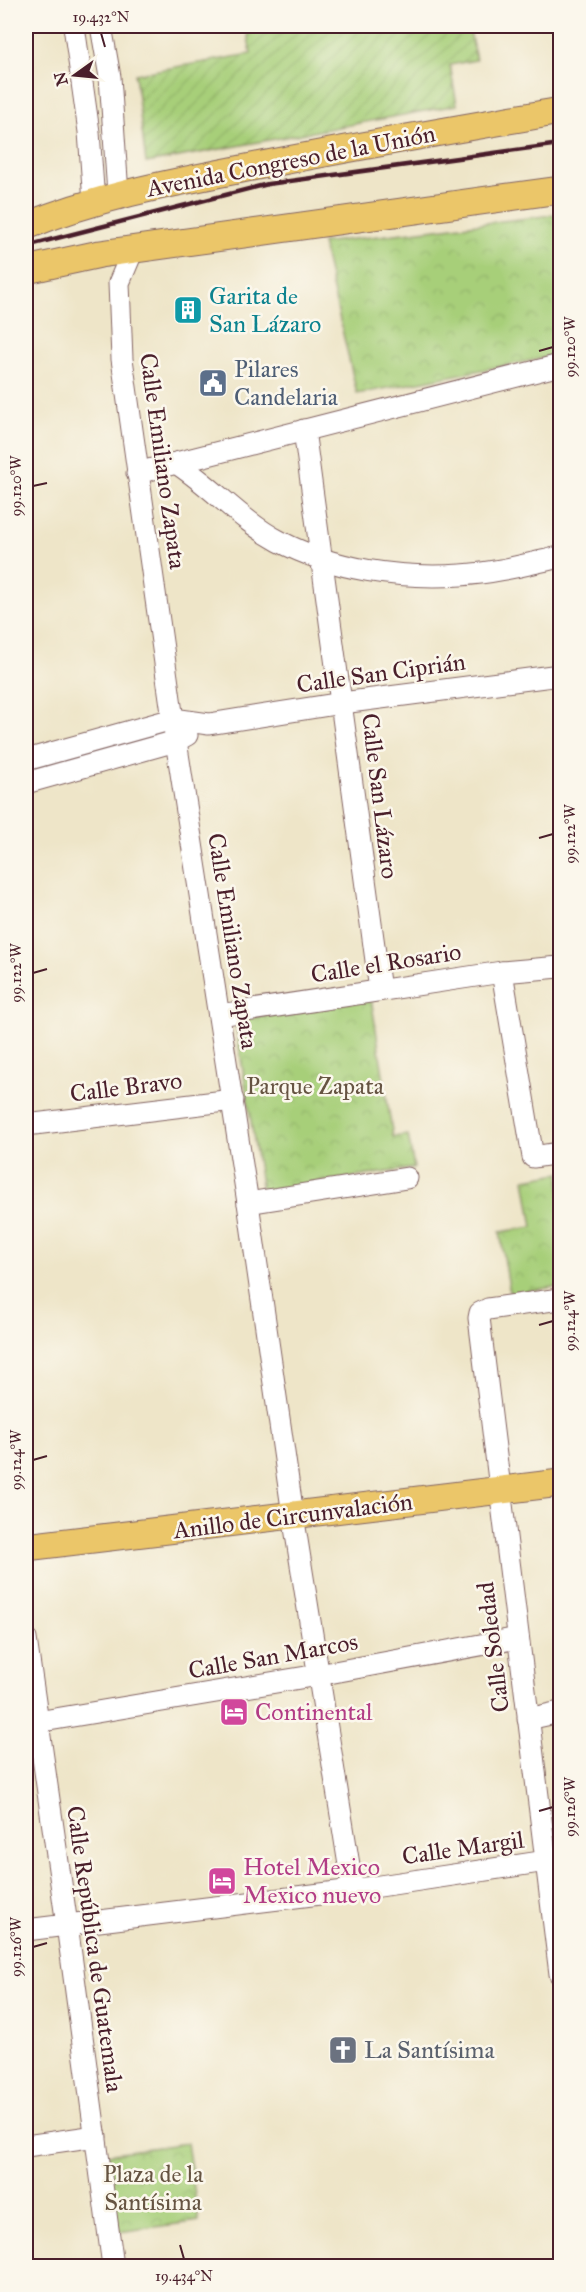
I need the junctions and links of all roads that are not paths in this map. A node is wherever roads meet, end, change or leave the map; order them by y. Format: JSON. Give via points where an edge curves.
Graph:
{"nodes":[{"id":1,"x":74,"y":26,"type":"edge"},
{"id":2,"x":101,"y":26,"type":"edge"},
{"id":3,"x":561,"y":111,"type":"edge"},
{"id":4,"x":561,"y":190,"type":"edge"},
{"id":5,"x":106,"y":198,"type":"junction"},
{"id":6,"x":26,"y":226,"type":"edge"},
{"id":7,"x":133,"y":250,"type":"junction"},
{"id":8,"x":26,"y":270,"type":"edge"},
{"id":9,"x":561,"y":366,"type":"edge"},
{"id":10,"x":304,"y":430,"type":"junction"},
{"id":11,"x":177,"y":463,"type":"junction"},
{"id":12,"x":137,"y":473,"type":"junction"},
{"id":13,"x":561,"y":557,"type":"edge"},
{"id":14,"x":322,"y":560,"type":"junction"},
{"id":15,"x":561,"y":675,"type":"edge"},
{"id":16,"x":342,"y":703,"type":"junction"},
{"id":17,"x":173,"y":719,"type":"junction"},
{"id":18,"x":209,"y":724,"type":"junction"},
{"id":19,"x":176,"y":741,"type":"junction"},
{"id":20,"x":26,"y":760,"type":"edge"},
{"id":21,"x":26,"y":783,"type":"edge"},
{"id":22,"x":561,"y":967,"type":"edge"},
{"id":23,"x":502,"y":972,"type":"junction"},
{"id":24,"x":380,"y":990,"type":"junction"},
{"id":25,"x":219,"y":1015,"type":"junction"},
{"id":26,"x":233,"y":1100,"type":"junction"},
{"id":27,"x":26,"y":1125,"type":"edge"},
{"id":28,"x":561,"y":1153,"type":"edge"},
{"id":29,"x":407,"y":1178,"type":"dead end"},
{"id":30,"x":248,"y":1203,"type":"junction"},
{"id":31,"x":561,"y":1299,"type":"edge"},
{"id":32,"x":561,"y":1483,"type":"edge"},
{"id":33,"x":500,"y":1490,"type":"junction"},
{"id":34,"x":292,"y":1515,"type":"junction"},
{"id":35,"x":26,"y":1547,"type":"edge"},
{"id":36,"x":518,"y":1638,"type":"junction"},
{"id":37,"x":26,"y":1639,"type":"edge"},
{"id":38,"x":318,"y":1675,"type":"junction"},
{"id":39,"x":561,"y":1712,"type":"edge"},
{"id":40,"x":528,"y":1719,"type":"junction"},
{"id":41,"x":37,"y":1722,"type":"junction"},
{"id":42,"x":553,"y":1860,"type":"edge"},
{"id":43,"x":353,"y":1890,"type":"junction"},
{"id":44,"x":67,"y":1925,"type":"junction"},
{"id":45,"x":26,"y":1930,"type":"edge"},
{"id":46,"x":561,"y":1974,"type":"edge"},
{"id":47,"x":96,"y":2136,"type":"junction"},
{"id":48,"x":26,"y":2146,"type":"edge"},
{"id":49,"x":112,"y":2266,"type":"edge"}],
"edges":[{"from":1,"to":5,"type":"street","via":[[89,132]]},
{"from":2,"to":5,"type":"street","via":[[110,77]]},
{"from":3,"to":5,"type":"main road","name":"Avenida Congreso de la Unión","via":[[342,148]]},
{"from":4,"to":7,"type":"main road"},
{"from":5,"to":6,"type":"main road","name":"Avenida Congreso de la Unión"},
{"from":7,"to":8,"type":"main road"},
{"from":7,"to":12,"type":"street","name":"Calle Emiliano Zapata","via":[[119,284],[122,359]]},
{"from":9,"to":10,"type":"street"},
{"from":10,"to":11,"type":"street"},
{"from":10,"to":14,"type":"street","name":"Calle San Lázaro"},
{"from":11,"to":12,"type":"street"},
{"from":11,"to":14,"type":"street","via":[[238,515],[278,540]]},
{"from":12,"to":17,"type":"street","name":"Calle Emiliano Zapata"},
{"from":13,"to":14,"type":"street","via":[[506,569],[420,577]]},
{"from":14,"to":16,"type":"street","name":"Calle San Lázaro"},
{"from":15,"to":16,"type":"street","name":"Calle San Ciprián"},
{"from":16,"to":18,"type":"street","name":"Calle San Ciprián"},
{"from":16,"to":24,"type":"street","name":"Calle San Lázaro"},
{"from":17,"to":18,"type":"street","name":"Calle San Ciprián"},
{"from":17,"to":19,"type":"street","name":"Calle Emiliano Zapata"},
{"from":17,"to":20,"type":"street"},
{"from":18,"to":19,"type":"street","name":"Calle San Ciprián"},
{"from":19,"to":21,"type":"street","name":"Calle San Ciprián"},
{"from":19,"to":25,"type":"street","name":"Calle Emiliano Zapata"},
{"from":22,"to":23,"type":"street","name":"Calle el Rosario"},
{"from":23,"to":24,"type":"street","name":"Calle el Rosario"},
{"from":23,"to":28,"type":"street","via":[[533,1157]]},
{"from":24,"to":25,"type":"street","name":"Calle el Rosario"},
{"from":25,"to":26,"type":"street","name":"Calle Emiliano Zapata"},
{"from":26,"to":27,"type":"street","name":"Calle Bravo"},
{"from":26,"to":30,"type":"street","name":"Calle Emiliano Zapata"},
{"from":29,"to":30,"type":"street"},
{"from":30,"to":34,"type":"street","name":"Calle Emiliano Zapata"},
{"from":31,"to":33,"type":"street","name":"Calle Soledad","via":[[480,1313]]},
{"from":32,"to":33,"type":"main road","name":"Anillo de Circunvalación"},
{"from":33,"to":34,"type":"main road","name":"Anillo de Circunvalación"},
{"from":33,"to":36,"type":"street","name":"Calle Soledad"},
{"from":34,"to":35,"type":"main road","name":"Anillo de Circunvalación"},
{"from":34,"to":38,"type":"street","name":"Calle Emiliano Zapata"},
{"from":36,"to":38,"type":"street","name":"Calle San Marcos"},
{"from":36,"to":40,"type":"street","name":"Calle Soledad"},
{"from":37,"to":41,"type":"street","name":"Calle República de Guatemala"},
{"from":38,"to":41,"type":"street","name":"Calle San Marcos"},
{"from":38,"to":43,"type":"street","name":"Calle Emiliano Zapata"},
{"from":39,"to":40,"type":"street"},
{"from":40,"to":42,"type":"street","name":"Calle Soledad"},
{"from":41,"to":44,"type":"street","name":"Calle República de Guatemala"},
{"from":42,"to":43,"type":"street","name":"Calle Margil"},
{"from":42,"to":46,"type":"street","name":"Calle Soledad"},
{"from":43,"to":44,"type":"street","name":"Calle Margil"},
{"from":44,"to":45,"type":"street","name":"Calle Margil"},
{"from":44,"to":47,"type":"street","name":"Calle República de Guatemala"},
{"from":47,"to":48,"type":"street"},
{"from":47,"to":49,"type":"street","name":"Calle República de Guatemala"}]}
